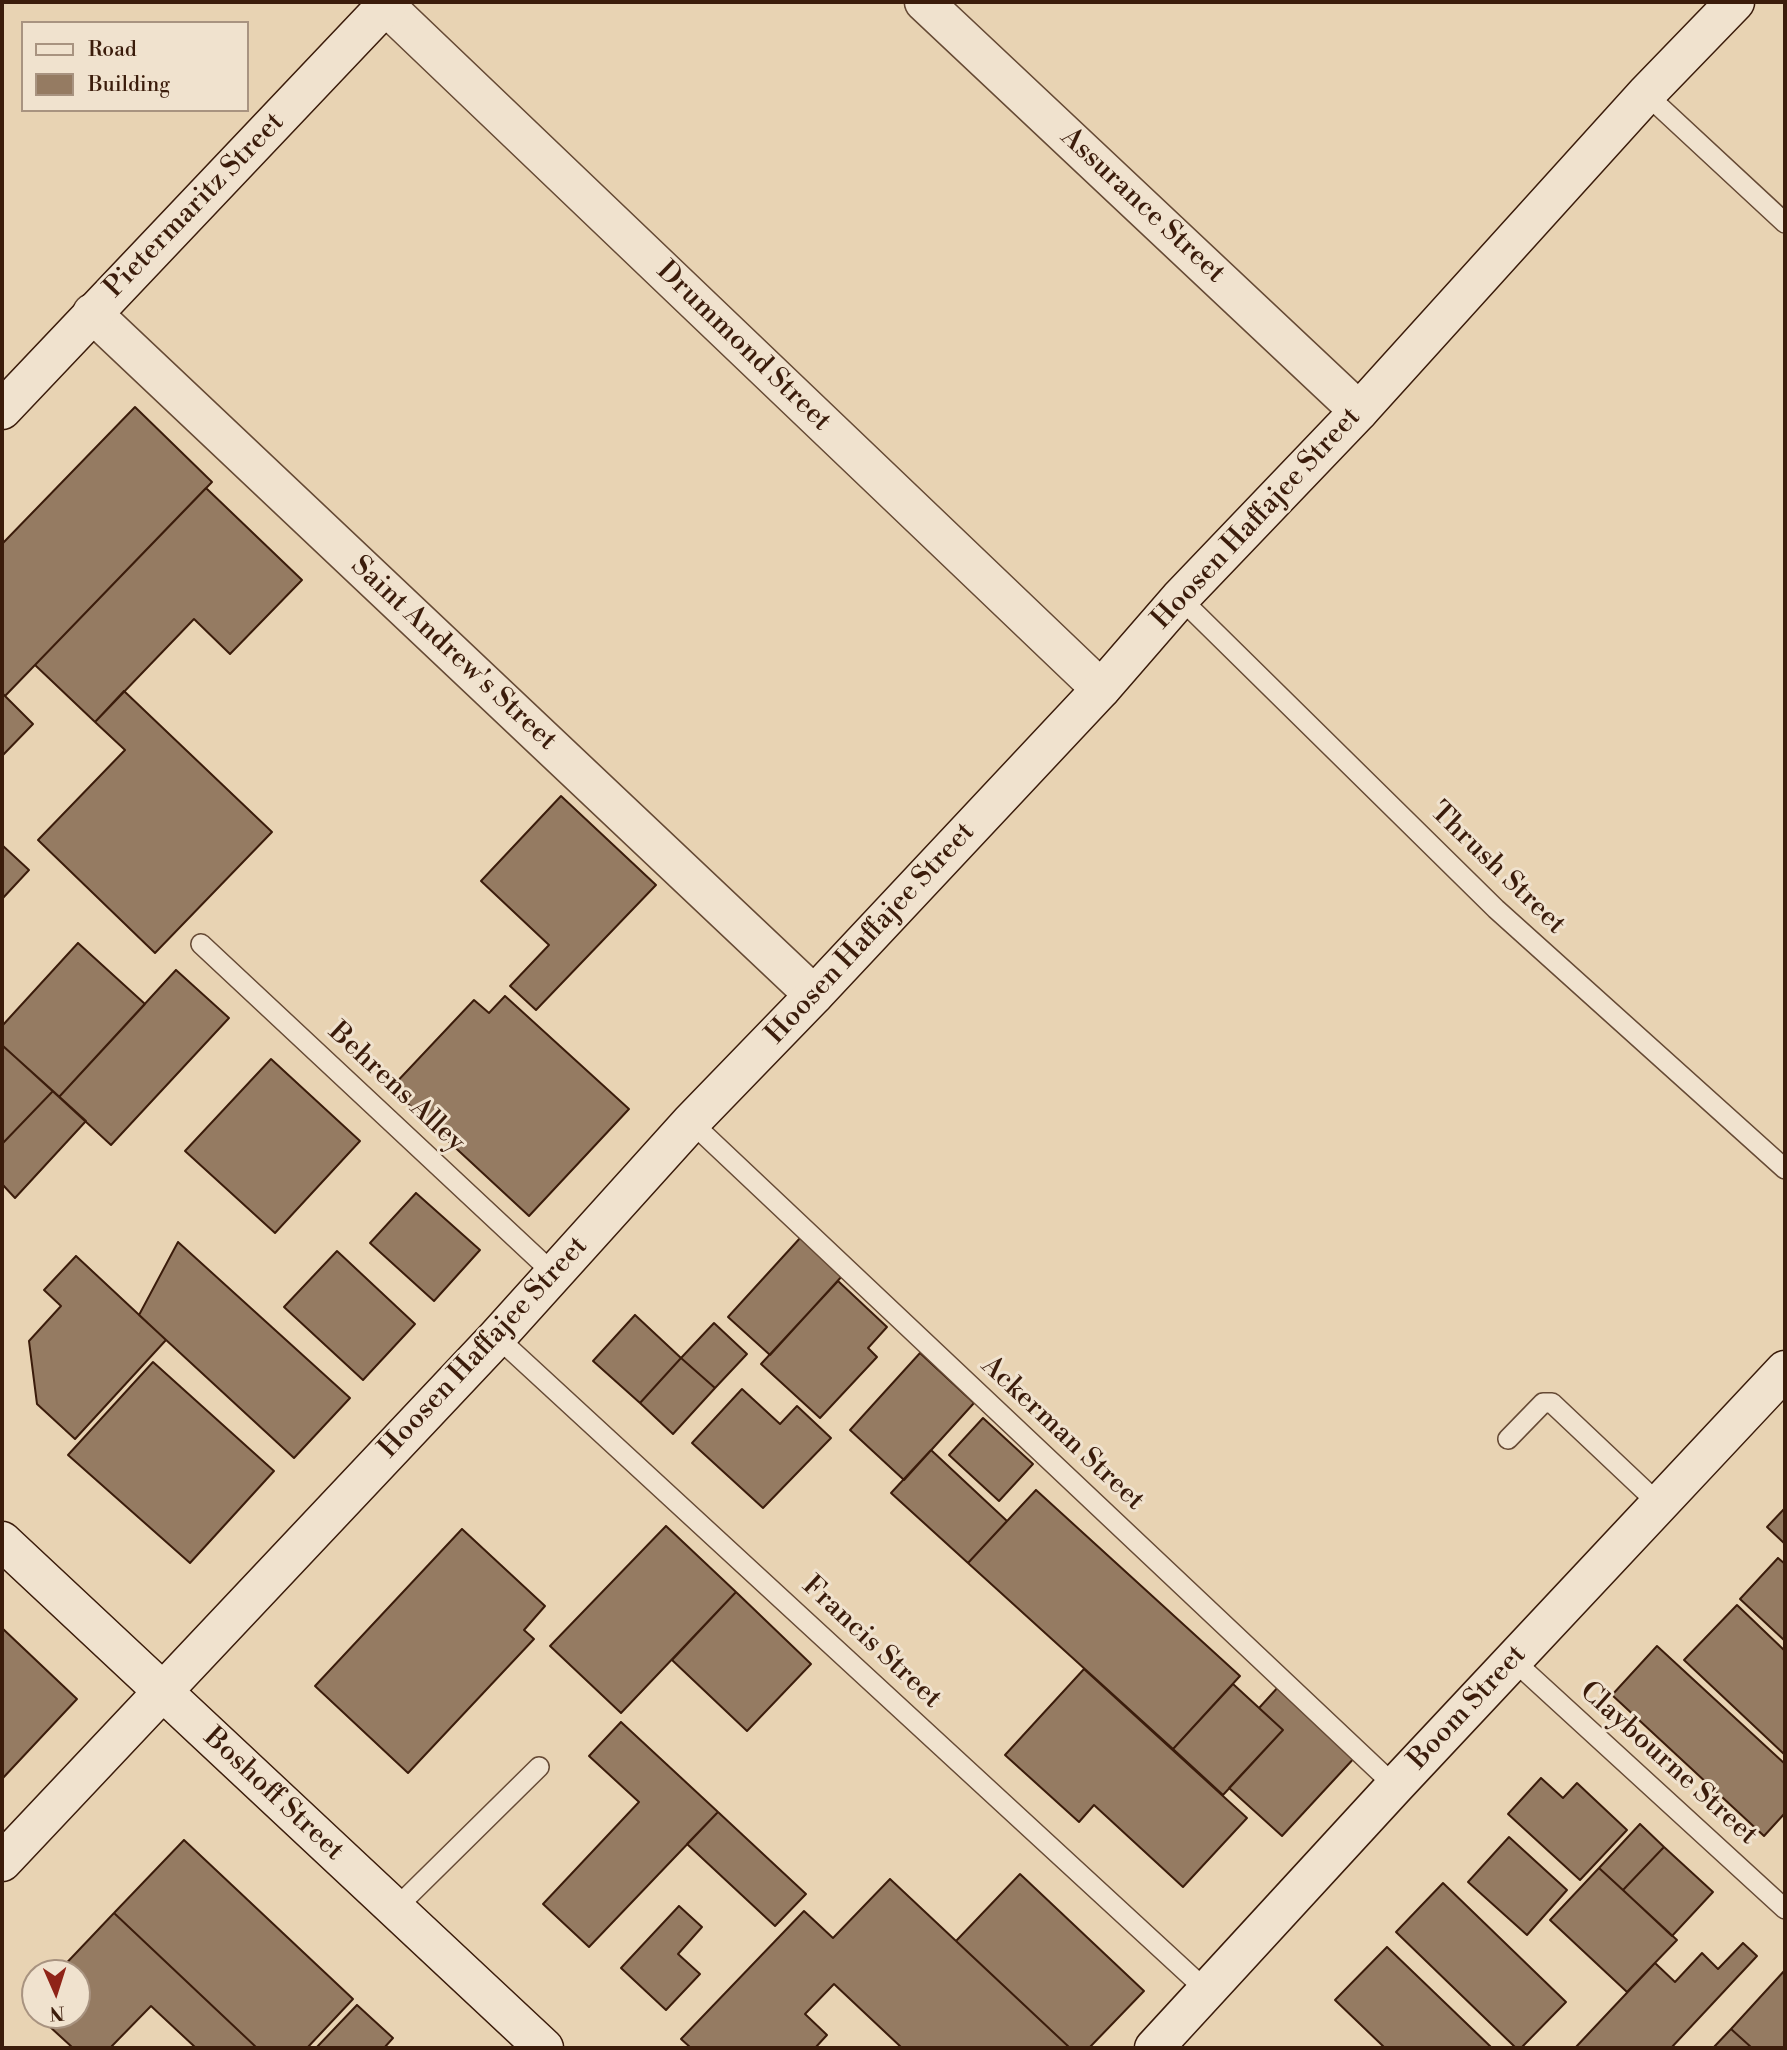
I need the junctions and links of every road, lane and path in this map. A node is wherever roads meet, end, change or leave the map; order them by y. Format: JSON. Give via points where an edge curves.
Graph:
{"nodes":[{"id":1,"x":924,"y":2,"type":"edge"},
{"id":2,"x":1735,"y":2,"type":"edge"},
{"id":3,"x":388,"y":4,"type":"edge"},
{"id":4,"x":1646,"y":94,"type":"junction"},
{"id":5,"x":1785,"y":223,"type":"edge"},
{"id":6,"x":92,"y":313,"type":"junction"},
{"id":7,"x":2,"y":410,"type":"edge"},
{"id":8,"x":1360,"y":411,"type":"junction"},
{"id":9,"x":1180,"y":598,"type":"junction"},
{"id":10,"x":1101,"y":689,"type":"junction"},
{"id":11,"x":201,"y":944,"type":"dead end"},
{"id":12,"x":814,"y":995,"type":"junction"},
{"id":13,"x":691,"y":1122,"type":"junction"},
{"id":14,"x":1785,"y":1169,"type":"edge"},
{"id":15,"x":553,"y":1273,"type":"junction"},
{"id":16,"x":497,"y":1337,"type":"junction"},
{"id":17,"x":1785,"y":1370,"type":"edge"},
{"id":18,"x":1508,"y":1439,"type":"dead end"},
{"id":19,"x":1659,"y":1504,"type":"junction"},
{"id":20,"x":2,"y":1541,"type":"edge"},
{"id":21,"x":1513,"y":1660,"type":"junction"},
{"id":22,"x":161,"y":1690,"type":"junction"},
{"id":23,"x":538,"y":1767,"type":"dead end"},
{"id":24,"x":1395,"y":1786,"type":"junction"},
{"id":25,"x":2,"y":1862,"type":"edge"},
{"id":26,"x":394,"y":1909,"type":"junction"},
{"id":27,"x":1785,"y":1909,"type":"edge"},
{"id":28,"x":1207,"y":1991,"type":"junction"},
{"id":29,"x":544,"y":2048,"type":"edge"},
{"id":30,"x":1154,"y":2048,"type":"edge"}],
"edges":[{"from":1,"to":8,"type":"street","name":"Assurance Street"},
{"from":2,"to":4,"type":"street","name":"Hoosen Haffajee Street"},
{"from":3,"to":6,"type":"street","name":"Pietermaritz Street"},
{"from":3,"to":10,"type":"street","name":"Drummond Street"},
{"from":4,"to":5,"type":"lane"},
{"from":4,"to":8,"type":"street","name":"Hoosen Haffajee Street"},
{"from":6,"to":7,"type":"street","name":"Pietermaritz Street"},
{"from":6,"to":12,"type":"street","name":"Saint Andrew's Street"},
{"from":8,"to":9,"type":"street","name":"Hoosen Haffajee Street"},
{"from":9,"to":10,"type":"street","name":"Hoosen Haffajee Street"},
{"from":9,"to":14,"type":"lane","name":"Thrush Street","via":[[1496,909]]},
{"from":10,"to":12,"type":"street","name":"Hoosen Haffajee Street"},
{"from":11,"to":15,"type":"lane","name":"Behrens Alley"},
{"from":12,"to":13,"type":"street","name":"Hoosen Haffajee Street"},
{"from":13,"to":15,"type":"street","name":"Hoosen Haffajee Street"},
{"from":13,"to":24,"type":"lane","name":"Ackerman Street"},
{"from":15,"to":16,"type":"street","name":"Hoosen Haffajee Street"},
{"from":16,"to":22,"type":"street","name":"Hoosen Haffajee Street"},
{"from":16,"to":28,"type":"lane","name":"Francis Street"},
{"from":17,"to":19,"type":"street","name":"Boom Street"},
{"from":18,"to":19,"type":"lane","via":[[1543,1403],[1552,1403]]},
{"from":19,"to":21,"type":"street","name":"Boom Street"},
{"from":20,"to":22,"type":"street","name":"Boshoff Street"},
{"from":21,"to":24,"type":"street","name":"Boom Street"},
{"from":21,"to":27,"type":"lane","name":"Claybourne Street"},
{"from":22,"to":25,"type":"street","name":"Hoosen Haffajee Street"},
{"from":22,"to":26,"type":"street","name":"Boshoff Street"},
{"from":23,"to":26,"type":"lane"},
{"from":24,"to":28,"type":"street","name":"Boom Street"},
{"from":26,"to":29,"type":"street","name":"Boshoff Street"},
{"from":28,"to":30,"type":"street","name":"Boom Street"}]}
